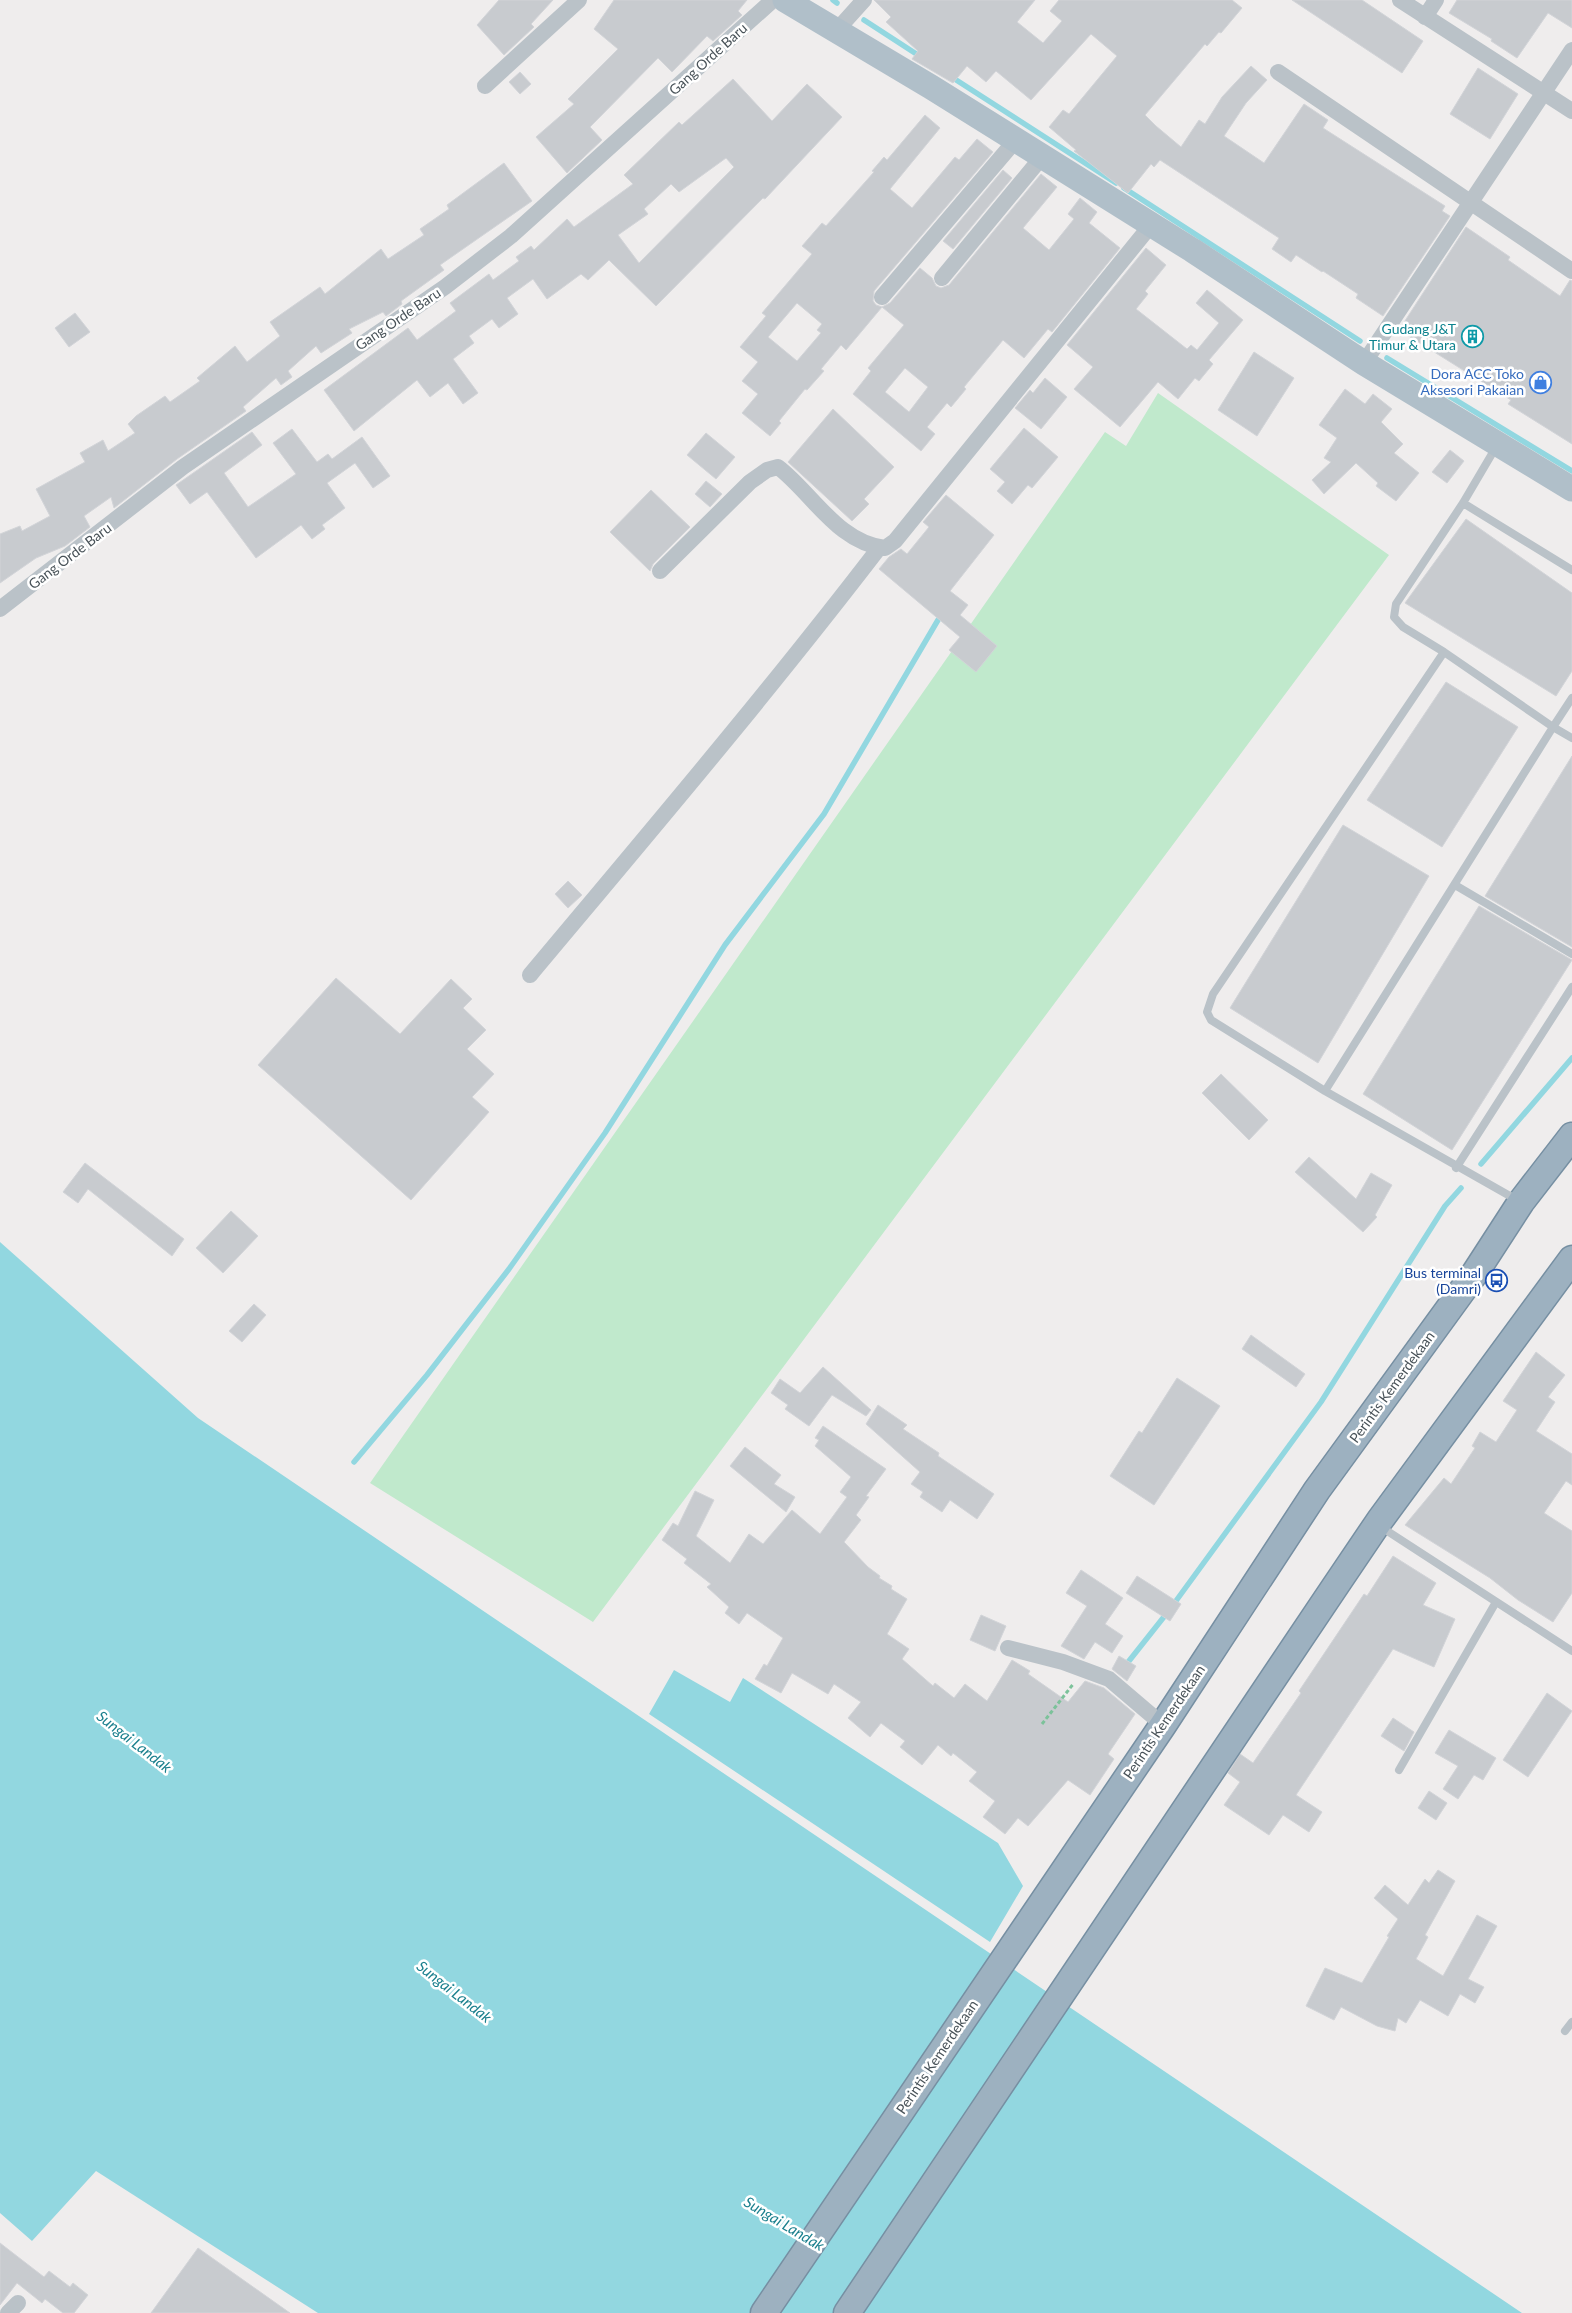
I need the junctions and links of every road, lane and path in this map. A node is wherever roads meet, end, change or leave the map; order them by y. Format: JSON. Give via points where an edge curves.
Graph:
{"nodes":[{"id":1,"x":579,"y":0,"type":"edge"},
{"id":2,"x":773,"y":0,"type":"edge"},
{"id":3,"x":785,"y":0,"type":"edge"},
{"id":4,"x":864,"y":0,"type":"edge"},
{"id":5,"x":1400,"y":0,"type":"edge"},
{"id":6,"x":1436,"y":0,"type":"edge"},
{"id":7,"x":1425,"y":17,"type":"junction"},
{"id":8,"x":837,"y":30,"type":"junction"},
{"id":9,"x":1572,"y":50,"type":"edge"},
{"id":10,"x":1278,"y":72,"type":"dead end"},
{"id":11,"x":484,"y":86,"type":"dead end"},
{"id":12,"x":1544,"y":93,"type":"junction"},
{"id":13,"x":1572,"y":111,"type":"edge"},
{"id":14,"x":1015,"y":141,"type":"junction"},
{"id":15,"x":1042,"y":157,"type":"junction"},
{"id":16,"x":1469,"y":203,"type":"junction"},
{"id":17,"x":1151,"y":225,"type":"junction"},
{"id":18,"x":1572,"y":271,"type":"edge"},
{"id":19,"x":942,"y":278,"type":"dead end"},
{"id":20,"x":882,"y":297,"type":"dead end"},
{"id":21,"x":1364,"y":363,"type":"junction"},
{"id":22,"x":1498,"y":443,"type":"junction"},
{"id":23,"x":1572,"y":489,"type":"edge"},
{"id":24,"x":1463,"y":503,"type":"junction"},
{"id":25,"x":879,"y":548,"type":"junction"},
{"id":26,"x":1572,"y":570,"type":"edge"},
{"id":27,"x":660,"y":571,"type":"dead end"},
{"id":28,"x":0,"y":609,"type":"edge"},
{"id":29,"x":1444,"y":652,"type":"junction"},
{"id":30,"x":1572,"y":698,"type":"edge"},
{"id":31,"x":1553,"y":727,"type":"junction"},
{"id":32,"x":1572,"y":738,"type":"edge"},
{"id":33,"x":1455,"y":885,"type":"junction"},
{"id":34,"x":1572,"y":954,"type":"edge"},
{"id":35,"x":530,"y":975,"type":"dead end"},
{"id":36,"x":1572,"y":987,"type":"edge"},
{"id":37,"x":1325,"y":1091,"type":"junction"},
{"id":38,"x":1572,"y":1136,"type":"edge"},
{"id":39,"x":1456,"y":1168,"type":"junction"},
{"id":40,"x":1521,"y":1202,"type":"junction"},
{"id":41,"x":1572,"y":1259,"type":"edge"},
{"id":42,"x":1378,"y":1524,"type":"junction"},
{"id":43,"x":1496,"y":1602,"type":"junction"},
{"id":44,"x":1008,"y":1648,"type":"dead end"},
{"id":45,"x":1572,"y":1651,"type":"edge"},
{"id":46,"x":1085,"y":1670,"type":"junction"},
{"id":47,"x":1042,"y":1724,"type":"dead end"},
{"id":48,"x":1163,"y":1725,"type":"junction"},
{"id":49,"x":1399,"y":1770,"type":"dead end"},
{"id":50,"x":1572,"y":2022,"type":"edge"},
{"id":51,"x":1565,"y":2031,"type":"dead end"},
{"id":52,"x":764,"y":2313,"type":"edge"},
{"id":53,"x":847,"y":2313,"type":"edge"}],
"edges":[{"from":1,"to":11,"type":"street"},
{"from":2,"to":28,"type":"street","name":"Gang Orde Baru","via":[[511,236],[445,287],[183,467]]},
{"from":3,"to":8,"type":"main road"},
{"from":4,"to":8,"type":"street"},
{"from":5,"to":7,"type":"street"},
{"from":6,"to":7,"type":"street"},
{"from":7,"to":12,"type":"street"},
{"from":8,"to":14,"type":"main road"},
{"from":9,"to":12,"type":"street"},
{"from":10,"to":16,"type":"street"},
{"from":12,"to":13,"type":"street"},
{"from":12,"to":16,"type":"street"},
{"from":14,"to":15,"type":"main road"},
{"from":14,"to":20,"type":"street"},
{"from":15,"to":17,"type":"main road"},
{"from":15,"to":19,"type":"street"},
{"from":16,"to":18,"type":"street"},
{"from":16,"to":21,"type":"street"},
{"from":17,"to":21,"type":"main road"},
{"from":17,"to":25,"type":"street","via":[[895,541]]},
{"from":21,"to":22,"type":"main road"},
{"from":22,"to":23,"type":"main road"},
{"from":22,"to":24,"type":"lane"},
{"from":24,"to":26,"type":"lane"},
{"from":24,"to":29,"type":"lane","via":[[1396,604],[1394,617],[1403,627]]},
{"from":25,"to":27,"type":"street","via":[[856,538],[825,514],[778,467],[767,470],[750,482]]},
{"from":25,"to":35,"type":"street","via":[[698,775]]},
{"from":29,"to":31,"type":"lane"},
{"from":29,"to":37,"type":"lane","via":[[1214,994],[1207,1012],[1210,1020]]},
{"from":30,"to":31,"type":"lane"},
{"from":31,"to":32,"type":"lane"},
{"from":31,"to":33,"type":"lane"},
{"from":33,"to":34,"type":"lane"},
{"from":33,"to":37,"type":"lane"},
{"from":36,"to":39,"type":"lane"},
{"from":37,"to":39,"type":"lane"},
{"from":38,"to":40,"type":"highway","name":"Perintis Kemerdekaan"},
{"from":39,"to":40,"type":"lane"},
{"from":40,"to":48,"type":"highway","name":"Perintis Kemerdekaan","via":[[1475,1273],[1317,1490]]},
{"from":41,"to":42,"type":"highway"},
{"from":42,"to":43,"type":"lane"},
{"from":42,"to":53,"type":"highway"},
{"from":43,"to":45,"type":"lane"},
{"from":43,"to":49,"type":"lane"},
{"from":44,"to":46,"type":"street"},
{"from":46,"to":47,"type":"path"},
{"from":46,"to":48,"type":"street","via":[[1109,1679]]},
{"from":48,"to":52,"type":"highway","name":"Perintis Kemerdekaan"},
{"from":50,"to":51,"type":"lane"}]}
